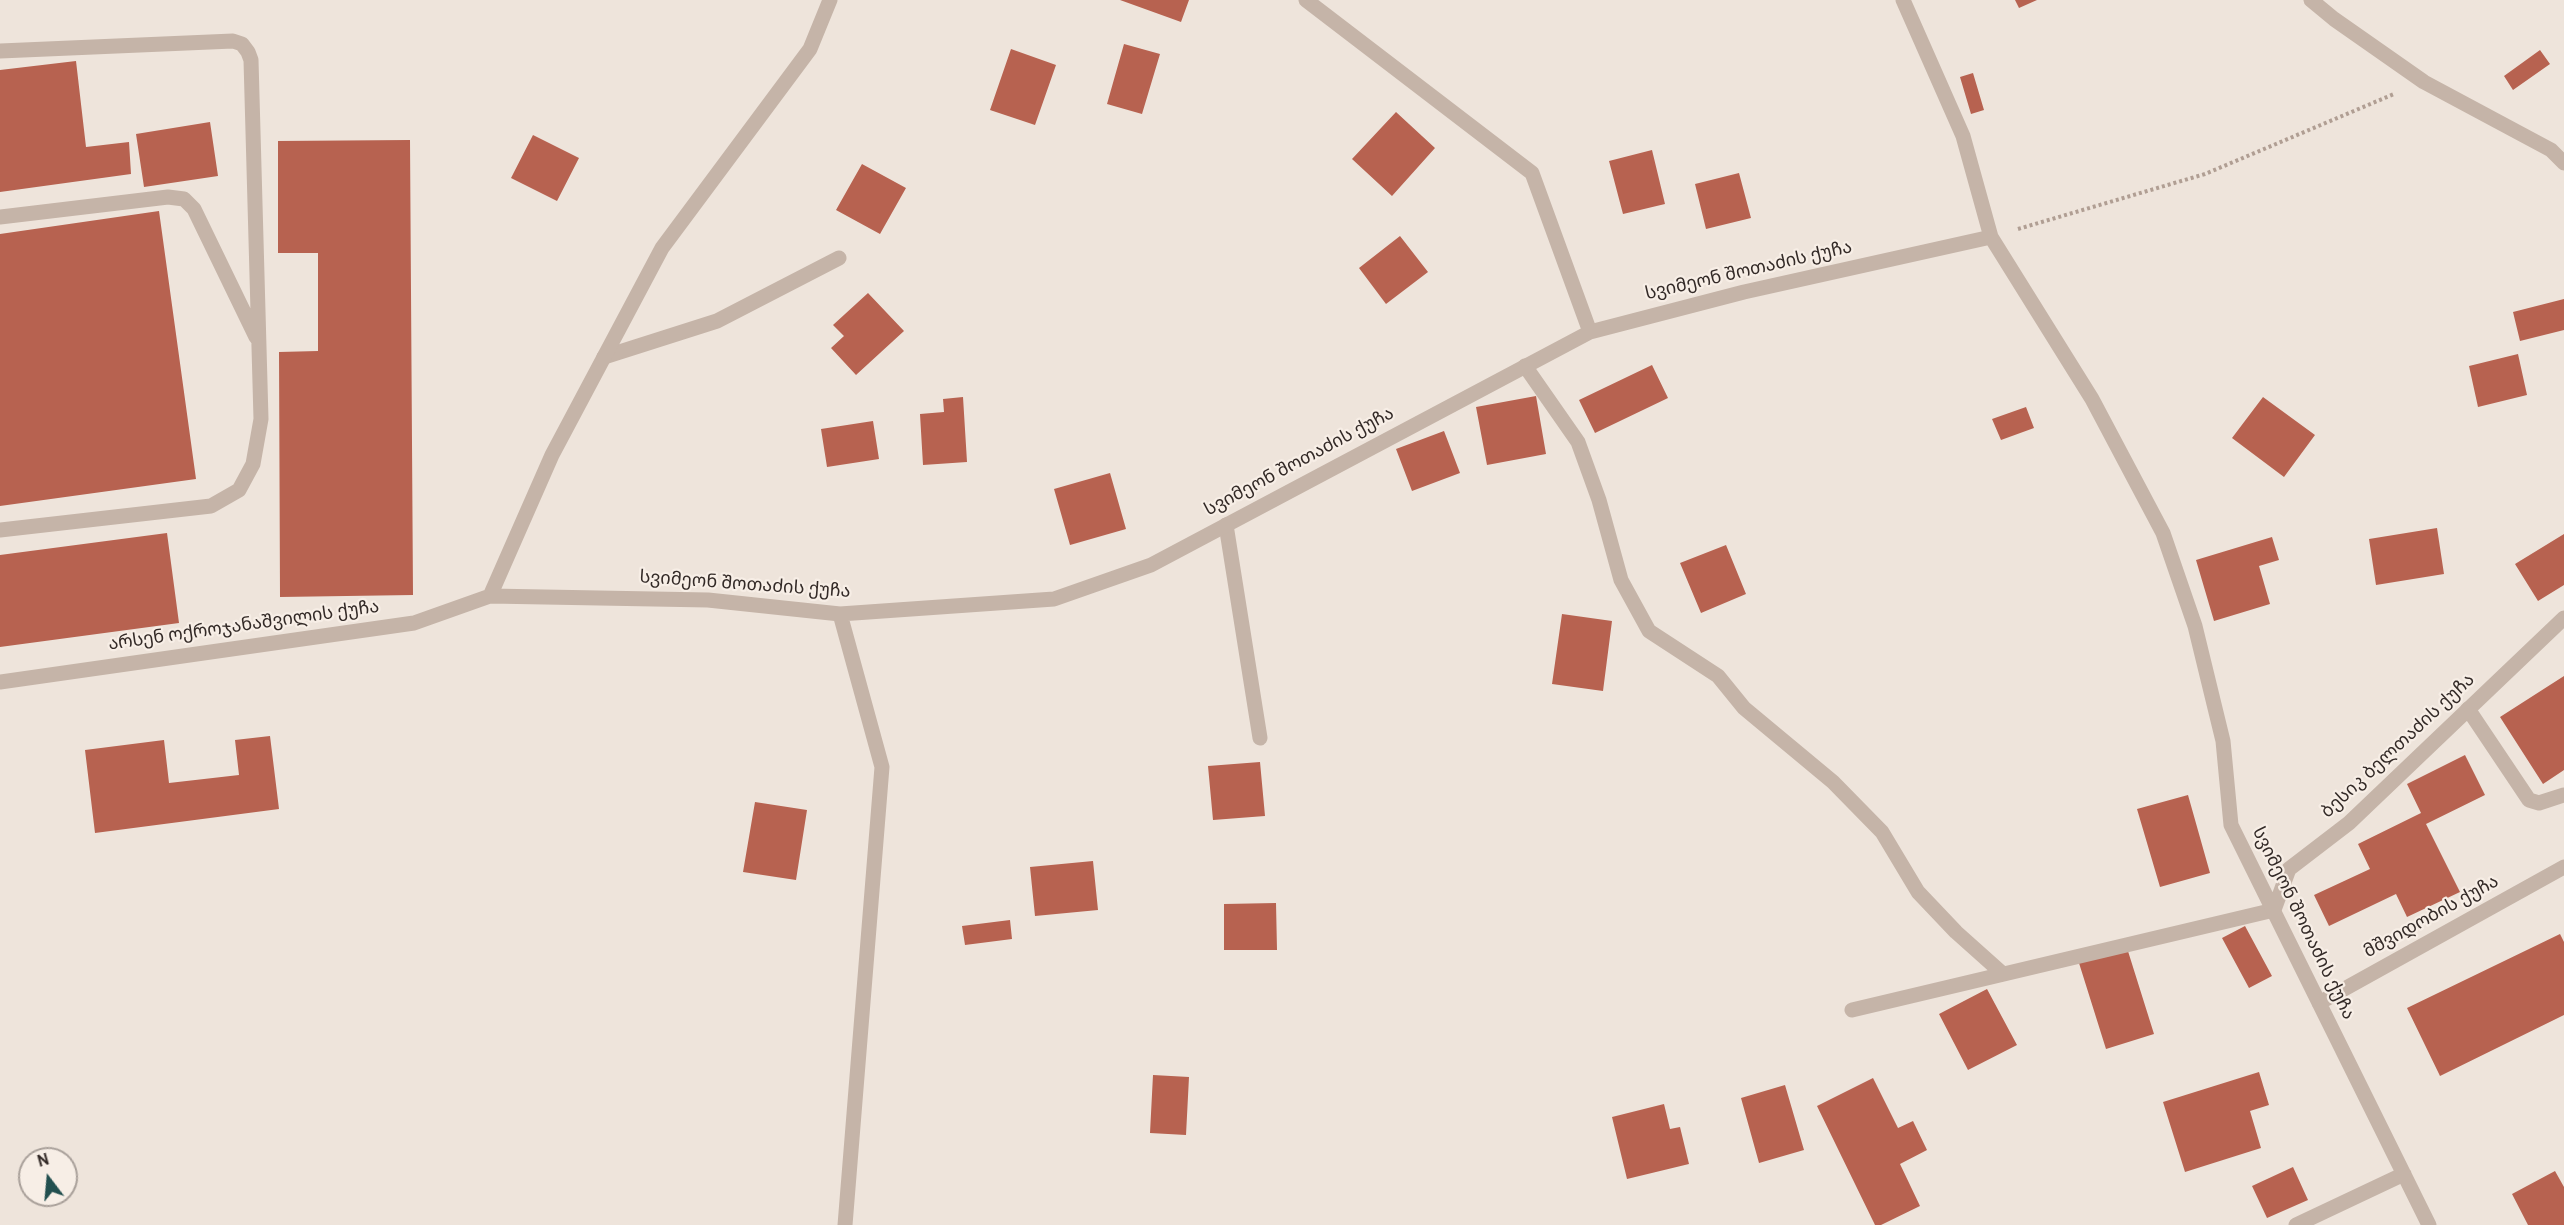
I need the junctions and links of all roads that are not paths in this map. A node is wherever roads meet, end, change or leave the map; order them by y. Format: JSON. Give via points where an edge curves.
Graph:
{"nodes":[{"id":1,"x":830,"y":0,"type":"edge"},
{"id":2,"x":1306,"y":0,"type":"edge"},
{"id":3,"x":1904,"y":0,"type":"edge"},
{"id":4,"x":2311,"y":0,"type":"edge"},
{"id":5,"x":0,"y":51,"type":"edge"},
{"id":6,"x":2564,"y":163,"type":"edge"},
{"id":7,"x":0,"y":217,"type":"edge"},
{"id":8,"x":1991,"y":237,"type":"junction"},
{"id":9,"x":839,"y":258,"type":"dead end"},
{"id":10,"x":1590,"y":332,"type":"junction"},
{"id":11,"x":259,"y":341,"type":"junction"},
{"id":12,"x":604,"y":357,"type":"junction"},
{"id":13,"x":1525,"y":366,"type":"junction"},
{"id":14,"x":1226,"y":525,"type":"junction"},
{"id":15,"x":0,"y":530,"type":"edge"},
{"id":16,"x":490,"y":596,"type":"junction"},
{"id":17,"x":840,"y":614,"type":"junction"},
{"id":18,"x":2564,"y":618,"type":"edge"},
{"id":19,"x":0,"y":682,"type":"edge"},
{"id":20,"x":2469,"y":709,"type":"junction"},
{"id":21,"x":1260,"y":738,"type":"dead end"},
{"id":22,"x":2564,"y":795,"type":"edge"},
{"id":23,"x":2564,"y":867,"type":"edge"},
{"id":24,"x":2274,"y":910,"type":"junction"},
{"id":25,"x":2003,"y":974,"type":"junction"},
{"id":26,"x":2319,"y":1003,"type":"junction"},
{"id":27,"x":1852,"y":1010,"type":"dead end"},
{"id":28,"x":2404,"y":1174,"type":"junction"},
{"id":29,"x":845,"y":1225,"type":"edge"},
{"id":30,"x":2296,"y":1225,"type":"edge"},
{"id":31,"x":2429,"y":1225,"type":"edge"}],
"edges":[{"from":1,"to":12,"type":"street","via":[[810,49],[662,248]]},
{"from":2,"to":10,"type":"street","via":[[1532,173]]},
{"from":3,"to":8,"type":"street","via":[[1963,136]]},
{"from":4,"to":6,"type":"street","via":[[2424,82],[2551,150]]},
{"from":5,"to":11,"type":"street","via":[[233,41],[242,44],[251,60]]},
{"from":7,"to":11,"type":"street","via":[[168,197],[184,199],[194,208]]},
{"from":8,"to":10,"type":"street","name":"სვიმეონ შოთაძის ქუჩა","via":[[1744,291]]},
{"from":8,"to":24,"type":"street","name":"სვიმეონ შოთაძის ქუჩა","via":[[2092,399],[2163,533],[2195,626],[2223,741],[2230,825]]},
{"from":9,"to":12,"type":"street","via":[[717,321]]},
{"from":10,"to":13,"type":"street","name":"სვიმეონ შოთაძის ქუჩა"},
{"from":11,"to":15,"type":"street","via":[[261,419],[253,464],[239,490],[211,506]]},
{"from":12,"to":16,"type":"street","via":[[552,455]]},
{"from":13,"to":14,"type":"street","name":"სვიმეონ შოთაძის ქუჩა"},
{"from":13,"to":25,"type":"street","via":[[1578,442],[1599,500],[1620,579],[1649,631],[1718,676],[1744,708],[1833,782],[1882,832],[1918,892]]},
{"from":14,"to":17,"type":"street","name":"სვიმეონ შოთაძის ქუჩა","via":[[1151,565],[1054,599]]},
{"from":14,"to":21,"type":"street"},
{"from":16,"to":17,"type":"street","name":"სვიმეონ შოთაძის ქუჩა","via":[[708,600]]},
{"from":16,"to":19,"type":"street","name":"არსენ ოქროჯანაშვილის ქუჩა","via":[[414,623]]},
{"from":17,"to":29,"type":"street","via":[[882,767]]},
{"from":18,"to":20,"type":"street","name":"ბესიკ ბელთაძის ქუჩა"},
{"from":20,"to":22,"type":"street","via":[[2529,800],[2549,802]]},
{"from":20,"to":24,"type":"street","name":"ბესიკ ბელთაძის ქუჩა","via":[[2349,823],[2289,869]]},
{"from":23,"to":26,"type":"street","name":"მშვიდობის ქუჩა"},
{"from":24,"to":25,"type":"street"},
{"from":24,"to":26,"type":"street","name":"სვიმეონ შოთაძის ქუჩა"},
{"from":25,"to":27,"type":"street"},
{"from":26,"to":28,"type":"street","name":"სვიმეონ შოთაძის ქუჩა"},
{"from":28,"to":30,"type":"street"},
{"from":28,"to":31,"type":"street","name":"სვიმეონ შოთაძის ქუჩა"}]}
